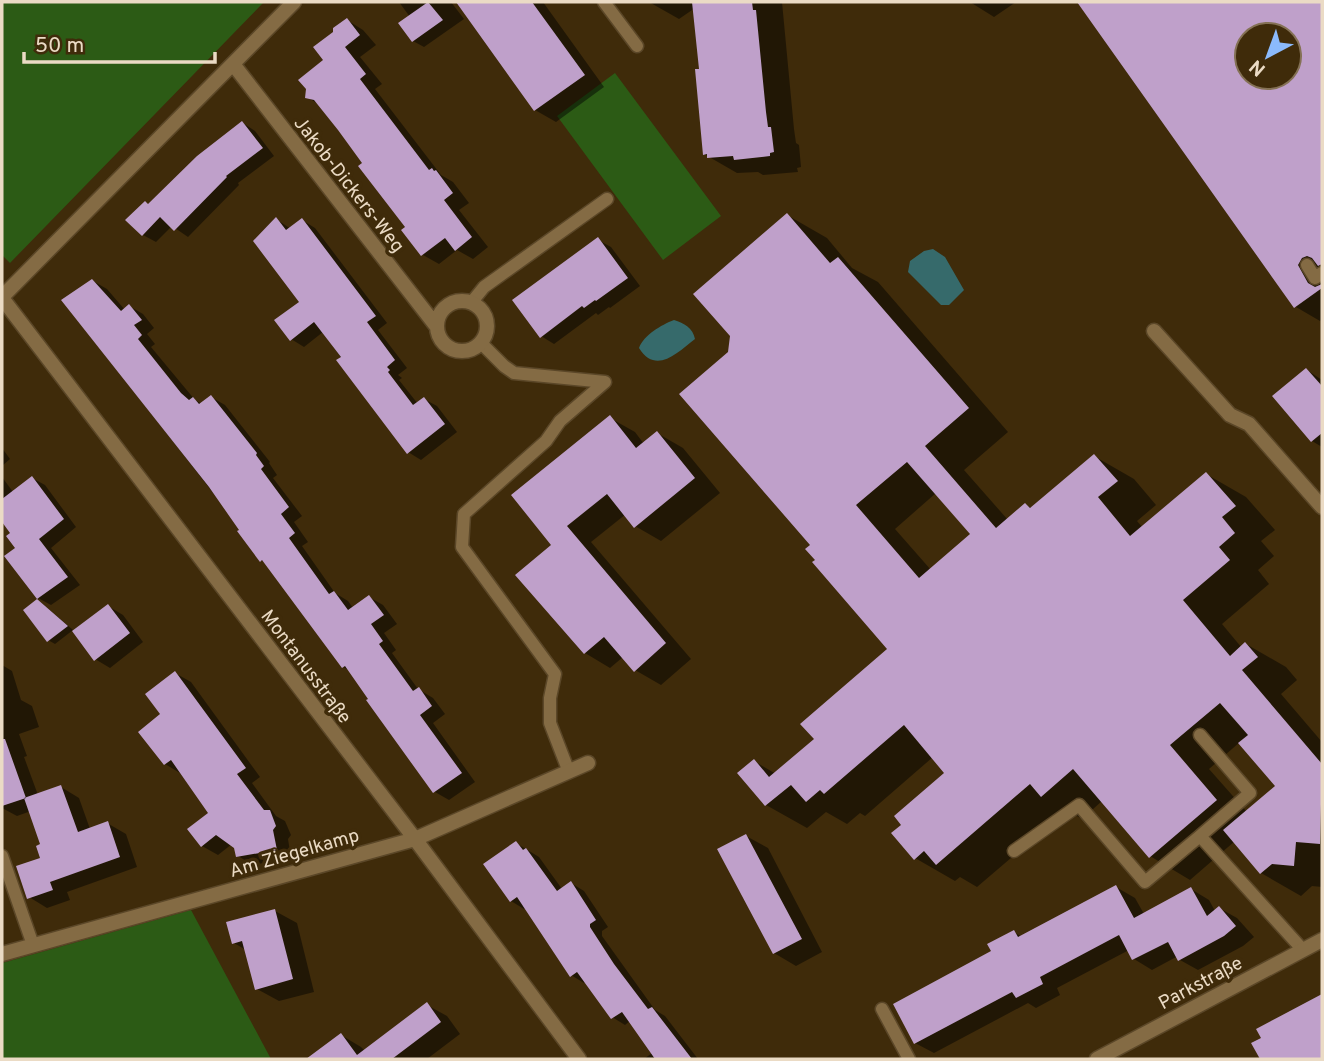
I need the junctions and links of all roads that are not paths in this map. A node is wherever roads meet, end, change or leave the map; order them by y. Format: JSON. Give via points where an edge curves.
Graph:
{"nodes":[{"id":1,"x":294,"y":2,"type":"edge"},
{"id":2,"x":604,"y":2,"type":"edge"},
{"id":3,"x":637,"y":46,"type":"dead end"},
{"id":4,"x":233,"y":64,"type":"junction"},
{"id":5,"x":607,"y":199,"type":"dead end"},
{"id":6,"x":1307,"y":265,"type":"dead end"},
{"id":7,"x":1322,"y":273,"type":"edge"},
{"id":8,"x":2,"y":298,"type":"edge"},
{"id":9,"x":471,"y":303,"type":"junction"},
{"id":10,"x":437,"y":327,"type":"junction"},
{"id":11,"x":1154,"y":331,"type":"dead end"},
{"id":12,"x":481,"y":343,"type":"junction"},
{"id":13,"x":1322,"y":507,"type":"edge"},
{"id":14,"x":1200,"y":735,"type":"dead end"},
{"id":15,"x":588,"y":763,"type":"dead end"},
{"id":16,"x":569,"y":772,"type":"junction"},
{"id":17,"x":1200,"y":836,"type":"junction"},
{"id":18,"x":415,"y":839,"type":"junction"},
{"id":19,"x":1014,"y":851,"type":"dead end"},
{"id":20,"x":2,"y":856,"type":"edge"},
{"id":21,"x":1322,"y":940,"type":"edge"},
{"id":22,"x":33,"y":945,"type":"junction"},
{"id":23,"x":1303,"y":950,"type":"junction"},
{"id":24,"x":2,"y":954,"type":"edge"},
{"id":25,"x":882,"y":1009,"type":"dead end"},
{"id":26,"x":579,"y":1059,"type":"edge"},
{"id":27,"x":909,"y":1059,"type":"edge"},
{"id":28,"x":1097,"y":1059,"type":"edge"}],
"edges":[{"from":1,"to":4,"type":"street","name":"Montanusstraße"},
{"from":2,"to":3,"type":"lane"},
{"from":4,"to":8,"type":"street","name":"Montanusstraße"},
{"from":4,"to":10,"type":"street","name":"Jakob-Dickers-Weg"},
{"from":5,"to":9,"type":"lane","via":[[484,287]]},
{"from":6,"to":7,"type":"lane","via":[[1315,278]]},
{"from":8,"to":18,"type":"street","name":"Montanusstraße"},
{"from":9,"to":10,"type":"street","via":[[457,302],[445,308]]},
{"from":9,"to":12,"type":"street","via":[[487,319]]},
{"from":10,"to":12,"type":"street","name":"Jakob-Dickers-Weg","via":[[452,349],[465,351]]},
{"from":11,"to":13,"type":"street","via":[[1230,415],[1249,424]]},
{"from":12,"to":16,"type":"lane","via":[[514,373],[605,382],[464,514],[462,547],[555,674],[550,723]]},
{"from":14,"to":17,"type":"lane","via":[[1250,793]]},
{"from":15,"to":16,"type":"street","name":"Am Ziegelkamp"},
{"from":16,"to":18,"type":"street","name":"Am Ziegelkamp"},
{"from":17,"to":19,"type":"lane","via":[[1145,882],[1079,805]]},
{"from":17,"to":23,"type":"lane"},
{"from":18,"to":22,"type":"street","name":"Am Ziegelkamp"},
{"from":18,"to":26,"type":"street","name":"Montanusstraße"},
{"from":20,"to":22,"type":"lane"},
{"from":21,"to":23,"type":"street","name":"Parkstraße"},
{"from":22,"to":24,"type":"street","name":"Am Ziegelkamp"},
{"from":23,"to":28,"type":"street","name":"Parkstraße"},
{"from":25,"to":27,"type":"lane"}]}
